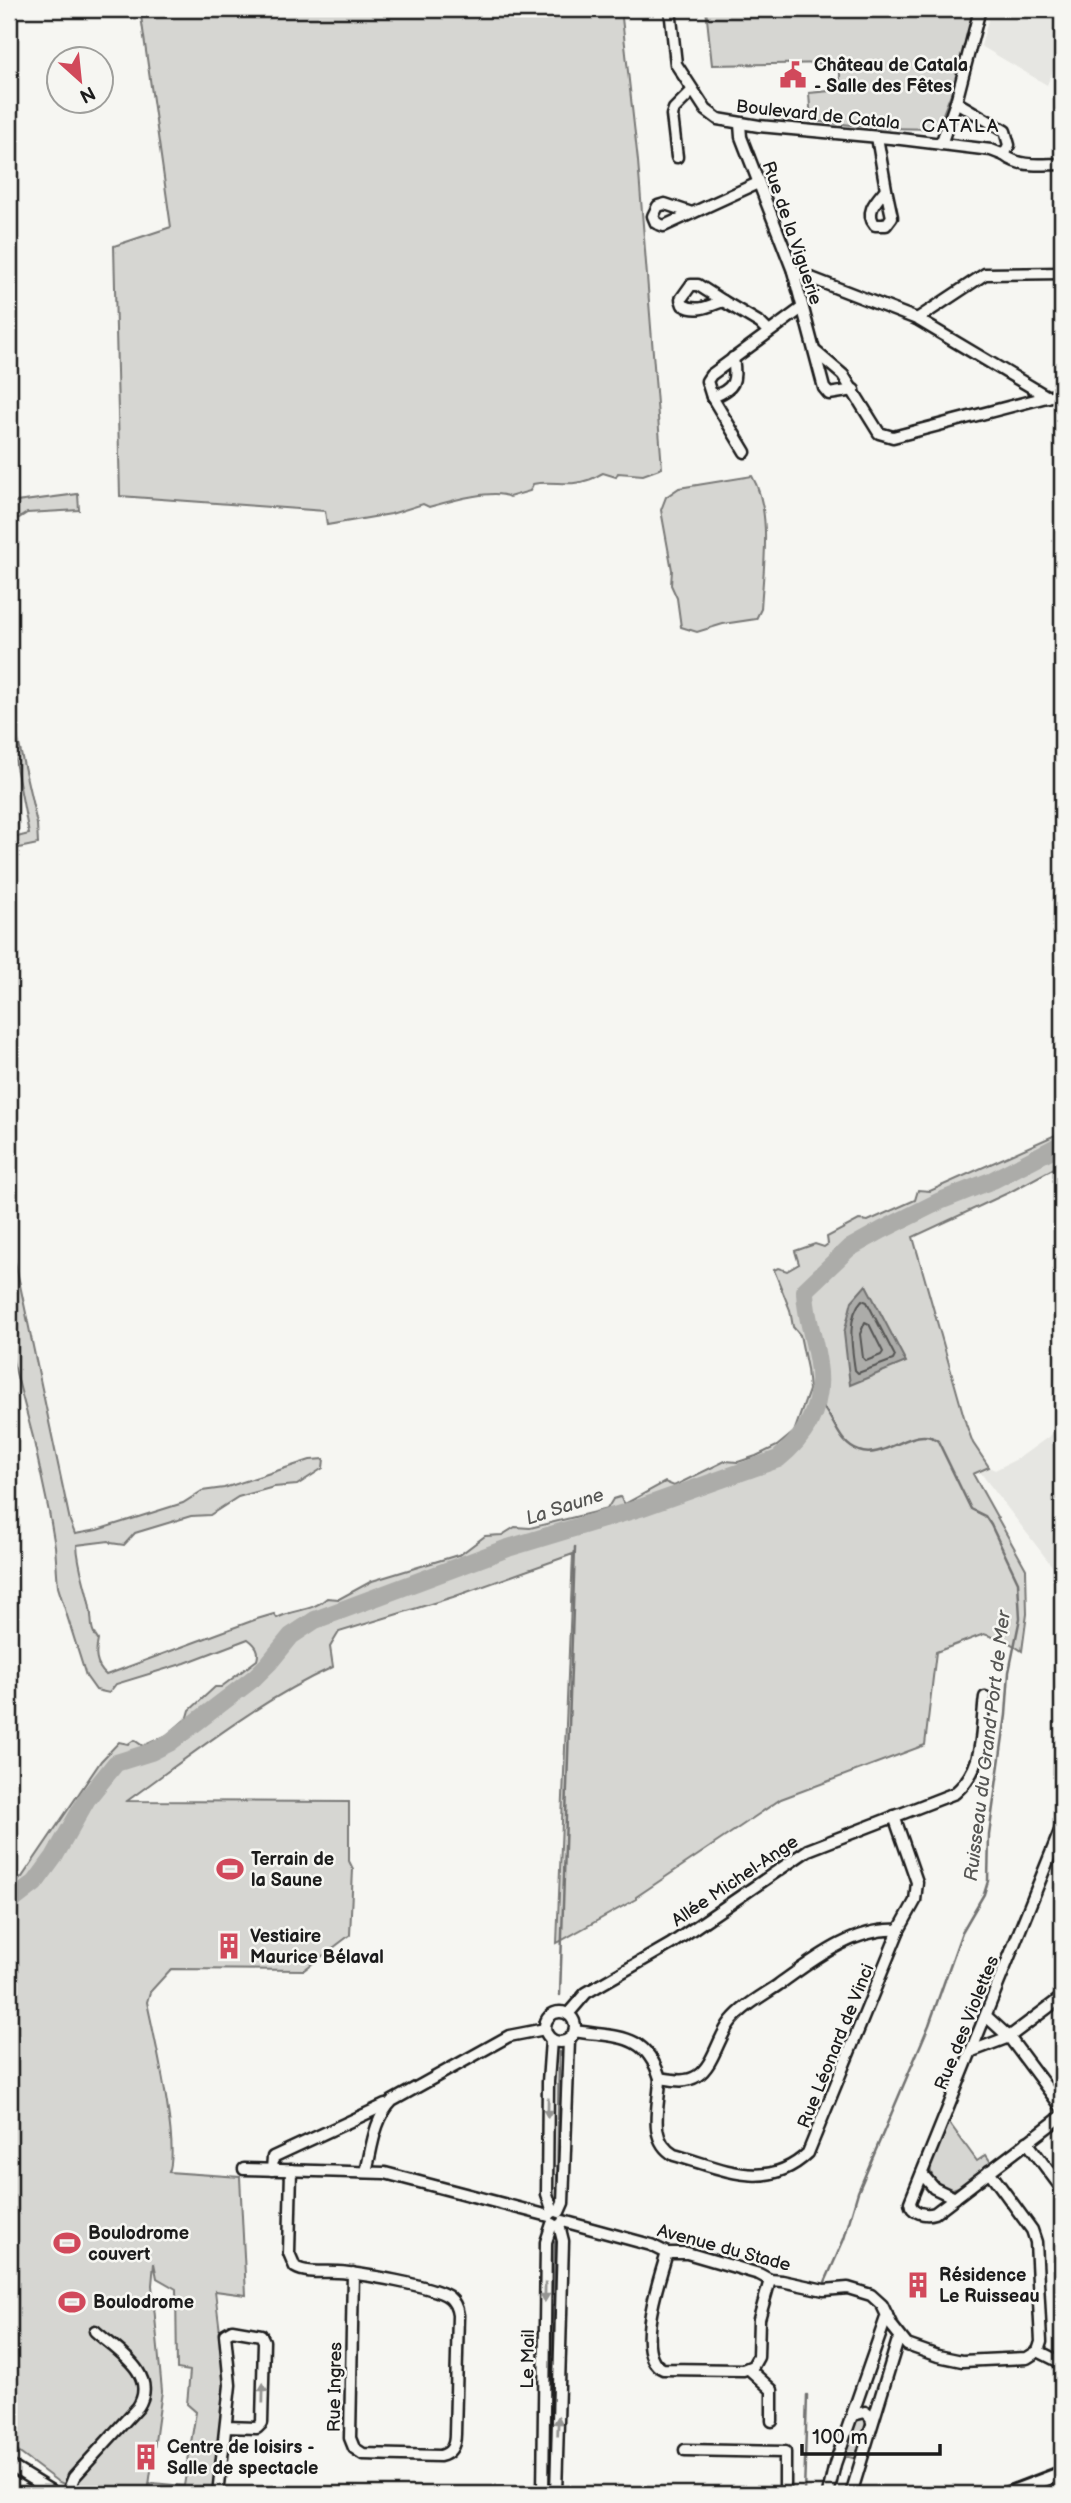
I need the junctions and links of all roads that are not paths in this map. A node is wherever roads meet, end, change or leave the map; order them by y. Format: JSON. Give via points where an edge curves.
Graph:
{"nodes":[{"id":1,"x":670,"y":9,"type":"edge"},
{"id":2,"x":980,"y":9,"type":"edge"},
{"id":3,"x":692,"y":91,"type":"junction"},
{"id":4,"x":956,"y":102,"type":"junction"},
{"id":5,"x":740,"y":124,"type":"junction"},
{"id":6,"x":877,"y":138,"type":"junction"},
{"id":7,"x":941,"y":144,"type":"junction"},
{"id":8,"x":1004,"y":155,"type":"junction"},
{"id":9,"x":677,"y":158,"type":"dead end"},
{"id":10,"x":1062,"y":164,"type":"edge"},
{"id":11,"x":758,"y":183,"type":"junction"},
{"id":12,"x":886,"y":189,"type":"dead end"},
{"id":13,"x":692,"y":213,"type":"dead end"},
{"id":14,"x":793,"y":271,"type":"junction"},
{"id":15,"x":1062,"y":273,"type":"edge"},
{"id":16,"x":723,"y":301,"type":"dead end"},
{"id":17,"x":802,"y":308,"type":"junction"},
{"id":18,"x":917,"y":319,"type":"junction"},
{"id":19,"x":768,"y":331,"type":"junction"},
{"id":20,"x":816,"y":352,"type":"junction"},
{"id":21,"x":733,"y":358,"type":"junction"},
{"id":22,"x":854,"y":390,"type":"junction"},
{"id":23,"x":1062,"y":393,"type":"edge"},
{"id":24,"x":712,"y":397,"type":"junction"},
{"id":25,"x":1048,"y":397,"type":"junction"},
{"id":26,"x":745,"y":452,"type":"dead end"},
{"id":27,"x":985,"y":1697,"type":"dead end"},
{"id":28,"x":894,"y":1816,"type":"junction"},
{"id":29,"x":1062,"y":1826,"type":"edge"},
{"id":30,"x":899,"y":1930,"type":"junction"},
{"id":31,"x":1062,"y":1997,"type":"edge"},
{"id":32,"x":568,"y":2014,"type":"junction"},
{"id":33,"x":986,"y":2016,"type":"junction"},
{"id":34,"x":545,"y":2029,"type":"junction"},
{"id":35,"x":572,"y":2036,"type":"junction"},
{"id":36,"x":1009,"y":2037,"type":"junction"},
{"id":37,"x":551,"y":2039,"type":"junction"},
{"id":38,"x":972,"y":2051,"type":"junction"},
{"id":39,"x":660,"y":2078,"type":"junction"},
{"id":40,"x":389,"y":2104,"type":"junction"},
{"id":41,"x":1062,"y":2108,"type":"edge"},
{"id":42,"x":1062,"y":2116,"type":"edge"},
{"id":43,"x":1027,"y":2142,"type":"junction"},
{"id":44,"x":244,"y":2169,"type":"dead end"},
{"id":45,"x":272,"y":2170,"type":"junction"},
{"id":46,"x":291,"y":2170,"type":"junction"},
{"id":47,"x":989,"y":2171,"type":"junction"},
{"id":48,"x":366,"y":2172,"type":"junction"},
{"id":49,"x":922,"y":2174,"type":"junction"},
{"id":50,"x":1062,"y":2189,"type":"edge"},
{"id":51,"x":547,"y":2194,"type":"junction"},
{"id":52,"x":955,"y":2197,"type":"junction"},
{"id":53,"x":529,"y":2211,"type":"junction"},
{"id":54,"x":556,"y":2218,"type":"junction"},
{"id":55,"x":583,"y":2227,"type":"junction"},
{"id":56,"x":563,"y":2241,"type":"junction"},
{"id":57,"x":667,"y":2253,"type":"junction"},
{"id":58,"x":353,"y":2273,"type":"junction"},
{"id":59,"x":770,"y":2280,"type":"junction"},
{"id":60,"x":887,"y":2315,"type":"junction"},
{"id":61,"x":95,"y":2331,"type":"dead end"},
{"id":62,"x":901,"y":2339,"type":"junction"},
{"id":63,"x":1038,"y":2351,"type":"junction"},
{"id":64,"x":1061,"y":2362,"type":"edge"},
{"id":65,"x":749,"y":2369,"type":"junction"},
{"id":66,"x":867,"y":2372,"type":"junction"},
{"id":67,"x":885,"y":2380,"type":"junction"},
{"id":68,"x":853,"y":2415,"type":"junction"},
{"id":69,"x":772,"y":2421,"type":"dead end"},
{"id":70,"x":872,"y":2423,"type":"junction"},
{"id":71,"x":226,"y":2427,"type":"junction"},
{"id":72,"x":685,"y":2451,"type":"dead end"},
{"id":73,"x":10,"y":2469,"type":"edge"},
{"id":74,"x":1062,"y":2473,"type":"edge"},
{"id":75,"x":1039,"y":2488,"type":"edge"},
{"id":76,"x":56,"y":2494,"type":"edge"},
{"id":77,"x":67,"y":2494,"type":"edge"},
{"id":78,"x":218,"y":2494,"type":"edge"},
{"id":79,"x":543,"y":2494,"type":"edge"},
{"id":80,"x":556,"y":2494,"type":"edge"},
{"id":81,"x":785,"y":2494,"type":"edge"},
{"id":82,"x":828,"y":2494,"type":"edge"},
{"id":83,"x":850,"y":2494,"type":"edge"},
{"id":84,"x":1007,"y":2494,"type":"edge"}],
"edges":[{"from":1,"to":3,"type":"street","name":"Boulevard de Catala","via":[[676,64]]},
{"from":2,"to":4,"type":"street"},
{"from":3,"to":5,"type":"street","name":"Boulevard de Catala","via":[[712,116]]},
{"from":3,"to":9,"type":"street","via":[[672,115]]},
{"from":4,"to":7,"type":"street"},
{"from":4,"to":8,"type":"street","via":[[1004,131],[1009,145]]},
{"from":5,"to":6,"type":"street","name":"Boulevard de Catala"},
{"from":5,"to":11,"type":"street","name":"Rue de la Viguerie"},
{"from":6,"to":7,"type":"street","name":"Boulevard de Catala"},
{"from":6,"to":12,"type":"street"},
{"from":7,"to":8,"type":"street","name":"Boulevard de Catala"},
{"from":8,"to":10,"type":"street","name":"Boulevard de Catala","via":[[1022,164]]},
{"from":11,"to":13,"type":"street"},
{"from":11,"to":14,"type":"street","name":"Rue de la Viguerie"},
{"from":14,"to":17,"type":"street","name":"Rue de la Viguerie"},
{"from":14,"to":18,"type":"street"},
{"from":15,"to":18,"type":"street","via":[[985,274]]},
{"from":16,"to":19,"type":"street"},
{"from":17,"to":19,"type":"street"},
{"from":17,"to":20,"type":"street","name":"Rue de la Viguerie"},
{"from":18,"to":25,"type":"street"},
{"from":19,"to":21,"type":"street"},
{"from":20,"to":22,"type":"street"},
{"from":20,"to":22,"type":"street","name":"Rue de la Viguerie","via":[[829,394]]},
{"from":21,"to":24,"type":"street","via":[[707,381]]},
{"from":21,"to":24,"type":"street","via":[[733,385]]},
{"from":22,"to":25,"type":"street","via":[[879,433],[893,437]]},
{"from":23,"to":25,"type":"street"},
{"from":24,"to":26,"type":"street"},
{"from":27,"to":28,"type":"street","name":"Allée Michel-Ange","via":[[973,1775],[955,1793]]},
{"from":28,"to":30,"type":"street","name":"Rue Léonard de Vinci","via":[[917,1882],[915,1902]]},
{"from":28,"to":32,"type":"street","name":"Allée Michel-Ange","via":[[808,1850],[664,1949],[586,1993]]},
{"from":29,"to":33,"type":"street","name":"Rue des Violettes"},
{"from":30,"to":39,"type":"street","via":[[871,1933],[824,1954],[740,2011],[698,2076],[685,2081]]},
{"from":30,"to":39,"type":"street","name":"Rue Léonard de Vinci","via":[[811,2149],[790,2166],[775,2174],[754,2176],[669,2152],[657,2133]]},
{"from":31,"to":36,"type":"street"},
{"from":32,"to":34,"type":"street","via":[[552,2014]]},
{"from":32,"to":35,"type":"street","via":[[575,2021]]},
{"from":33,"to":36,"type":"street"},
{"from":33,"to":38,"type":"street","name":"Rue des Violettes"},
{"from":34,"to":37,"type":"street"},
{"from":34,"to":40,"type":"street","via":[[509,2036]]},
{"from":35,"to":37,"type":"street","via":[[560,2042]]},
{"from":35,"to":39,"type":"street","via":[[616,2036],[636,2042],[647,2052]]},
{"from":35,"to":54,"type":"street","name":"Le Mail","via":[[563,2203]]},
{"from":36,"to":38,"type":"street"},
{"from":36,"to":41,"type":"street"},
{"from":37,"to":51,"type":"street","name":"Le Mail","one_way":true},
{"from":38,"to":49,"type":"street","name":"Rue des Violettes"},
{"from":40,"to":45,"type":"street","via":[[273,2157]]},
{"from":40,"to":48,"type":"street","via":[[378,2123]]},
{"from":42,"to":43,"type":"street"},
{"from":43,"to":47,"type":"street"},
{"from":43,"to":50,"type":"street"},
{"from":44,"to":45,"type":"street","name":"Avenue du Stade"},
{"from":45,"to":46,"type":"street","name":"Avenue du Stade"},
{"from":46,"to":48,"type":"street","name":"Avenue du Stade"},
{"from":46,"to":58,"type":"street","via":[[292,2264],[306,2271]]},
{"from":47,"to":52,"type":"street"},
{"from":47,"to":63,"type":"street","via":[[1035,2237]]},
{"from":48,"to":53,"type":"street","name":"Avenue du Stade"},
{"from":49,"to":52,"type":"street","via":[[934,2188]]},
{"from":49,"to":52,"type":"street","name":"Rue des Violettes","via":[[910,2202],[913,2210],[935,2213]]},
{"from":51,"to":53,"type":"street"},
{"from":51,"to":54,"type":"street","name":"Le Mail"},
{"from":53,"to":54,"type":"street","name":"Avenue du Stade"},
{"from":54,"to":55,"type":"street","name":"Avenue du Stade"},
{"from":54,"to":56,"type":"street","name":"Le Mail"},
{"from":54,"to":79,"type":"street","name":"Le Mail","one_way":true,"via":[[547,2242]]},
{"from":55,"to":56,"type":"street"},
{"from":55,"to":57,"type":"street","name":"Avenue du Stade"},
{"from":80,"to":56,"type":"street","name":"Le Mail","one_way":true},
{"from":57,"to":59,"type":"street","name":"Avenue du Stade","via":[[687,2253]]},
{"from":57,"to":65,"type":"street","via":[[651,2313],[652,2360],[663,2369]]},
{"from":58,"to":58,"type":"street","name":"Rue Ingres","via":[[349,2438],[354,2448],[363,2454],[448,2453],[453,2446],[454,2301],[403,2282]]},
{"from":59,"to":60,"type":"street","name":"Avenue du Stade","via":[[824,2290],[848,2288],[877,2298]]},
{"from":59,"to":65,"type":"street","via":[[759,2319],[758,2357]]},
{"from":60,"to":62,"type":"street"},
{"from":60,"to":66,"type":"street"},
{"from":61,"to":77,"type":"street","via":[[139,2371],[144,2396],[74,2477]]},
{"from":62,"to":63,"type":"street","via":[[914,2349],[962,2361],[1027,2358]]},
{"from":62,"to":67,"type":"street"},
{"from":63,"to":64,"type":"street"},
{"from":65,"to":69,"type":"street","via":[[772,2390]]},
{"from":66,"to":67,"type":"street","via":[[874,2385]]},
{"from":66,"to":68,"type":"street"},
{"from":67,"to":70,"type":"street"},
{"from":68,"to":70,"type":"street","via":[[865,2412]]},
{"from":68,"to":82,"type":"street"},
{"from":70,"to":83,"type":"street"},
{"from":71,"to":71,"type":"street","one_way":true,"via":[[257,2428],[262,2423],[264,2341],[257,2333],[232,2330],[225,2334],[230,2375]]},
{"from":71,"to":78,"type":"street"},
{"from":72,"to":81,"type":"street","via":[[785,2452]]},
{"from":73,"to":76,"type":"street"},
{"from":74,"to":75,"type":"main road"},
{"from":75,"to":84,"type":"main road"}]}
